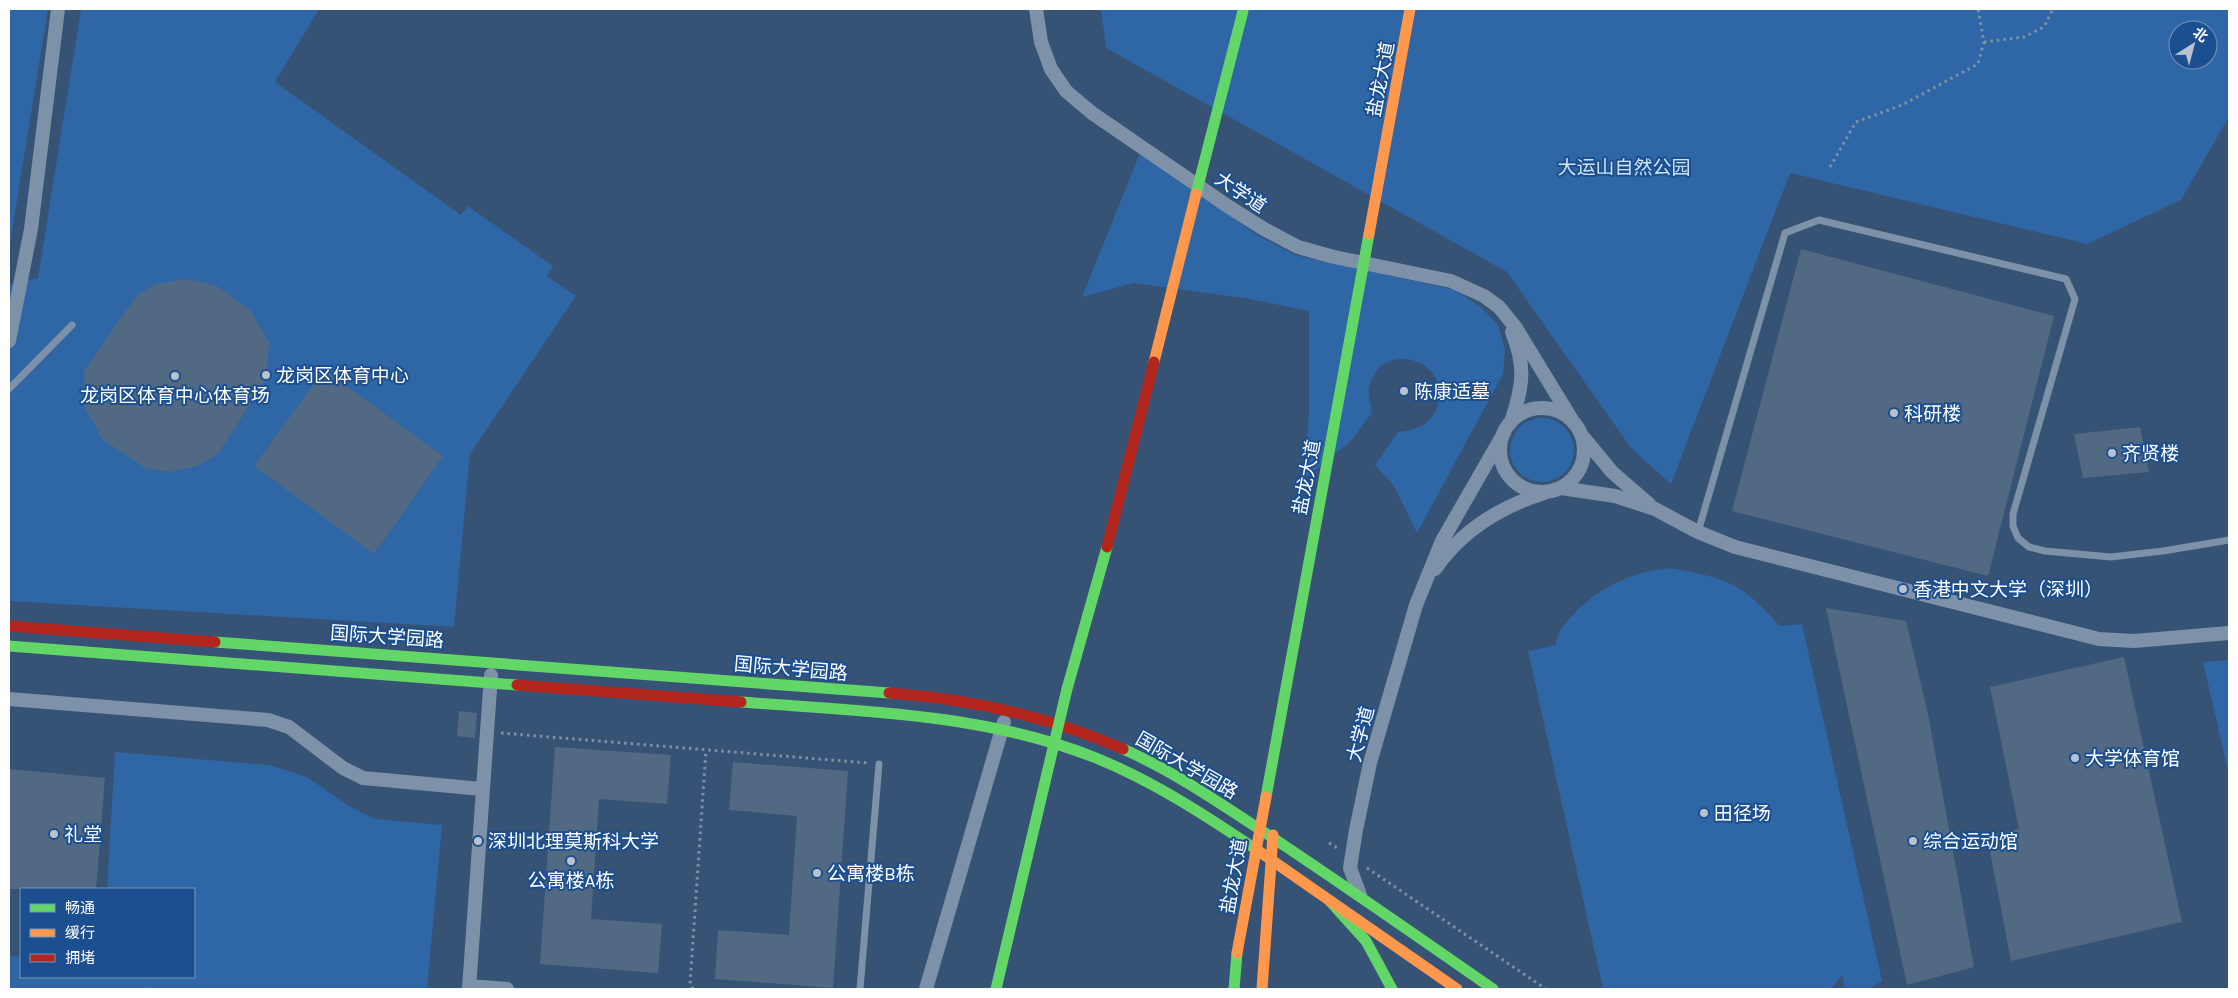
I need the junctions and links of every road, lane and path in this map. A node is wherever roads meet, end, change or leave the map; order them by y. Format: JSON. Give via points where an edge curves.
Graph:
{"nodes":[{"id":1,"x":58,"y":9,"type":"edge"},
{"id":2,"x":1036,"y":9,"type":"edge"},
{"id":3,"x":1410,"y":9,"type":"edge"},
{"id":4,"x":1978,"y":9,"type":"edge"},
{"id":5,"x":2053,"y":9,"type":"edge"},
{"id":6,"x":1243,"y":11,"type":"dead end"},
{"id":7,"x":1984,"y":42,"type":"junction"},
{"id":8,"x":1830,"y":167,"type":"dead end"},
{"id":9,"x":1499,"y":307,"type":"junction"},
{"id":10,"x":72,"y":325,"type":"dead end"},
{"id":11,"x":9,"y":341,"type":"edge"},
{"id":12,"x":9,"y":389,"type":"edge"},
{"id":13,"x":1576,"y":426,"type":"junction"},
{"id":14,"x":1508,"y":427,"type":"junction"},
{"id":15,"x":1555,"y":490,"type":"junction"},
{"id":16,"x":1655,"y":509,"type":"junction"},
{"id":17,"x":1698,"y":532,"type":"junction"},
{"id":18,"x":2229,"y":540,"type":"edge"},
{"id":19,"x":1424,"y":586,"type":"junction"},
{"id":20,"x":9,"y":626,"type":"edge"},
{"id":21,"x":2229,"y":633,"type":"edge"},
{"id":22,"x":9,"y":646,"type":"edge"},
{"id":23,"x":492,"y":662,"type":"junction"},
{"id":24,"x":490,"y":684,"type":"junction"},
{"id":25,"x":1284,"y":690,"type":"junction"},
{"id":26,"x":9,"y":699,"type":"edge"},
{"id":27,"x":1006,"y":712,"type":"junction"},
{"id":28,"x":1002,"y":730,"type":"junction"},
{"id":29,"x":487,"y":732,"type":"junction"},
{"id":30,"x":706,"y":750,"type":"junction"},
{"id":31,"x":879,"y":764,"type":"joint"},
{"id":32,"x":482,"y":789,"type":"junction"},
{"id":33,"x":1329,"y":843,"type":"dead end"},
{"id":34,"x":1352,"y":858,"type":"junction"},
{"id":35,"x":1360,"y":895,"type":"junction"},
{"id":36,"x":1329,"y":900,"type":"junction"},
{"id":37,"x":469,"y":988,"type":"edge"},
{"id":38,"x":507,"y":989,"type":"edge"},
{"id":39,"x":693,"y":989,"type":"edge"},
{"id":40,"x":860,"y":989,"type":"edge"},
{"id":41,"x":926,"y":989,"type":"edge"},
{"id":42,"x":996,"y":989,"type":"edge"},
{"id":43,"x":1234,"y":989,"type":"edge"},
{"id":44,"x":1262,"y":989,"type":"edge"},
{"id":45,"x":1392,"y":989,"type":"edge"},
{"id":46,"x":1457,"y":989,"type":"edge"},
{"id":47,"x":1493,"y":989,"type":"edge"},
{"id":48,"x":1546,"y":989,"type":"edge"}],
"edges":[{"from":1,"to":11,"type":"street","via":[[31,229]]},
{"from":2,"to":9,"type":"street","name":"大学道","via":[[1041,42],[1050,69],[1066,92],[1229,207],[1298,247],[1451,281],[1484,296]]},
{"from":3,"to":25,"type":"main road","name":"盐龙大道","bridge":true},
{"from":4,"to":7,"type":"path"},
{"from":5,"to":7,"type":"path","via":[[2044,27],[2031,34]]},
{"from":6,"to":42,"type":"main road","bridge":true,"via":[[1097,586],[1067,689]]},
{"from":7,"to":8,"type":"path","via":[[1978,64],[1902,105],[1856,122]]},
{"from":9,"to":13,"type":"street","name":"大学道","via":[[1516,328]]},
{"from":9,"to":14,"type":"street","name":"大学道","via":[[1521,360],[1520,395]]},
{"from":10,"to":12,"type":"lane"},
{"from":13,"to":14,"type":"street","via":[[1561,412],[1548,408],[1522,413]]},
{"from":13,"to":15,"type":"street","name":"大学道","via":[[1584,444],[1584,458],[1571,481]]},
{"from":13,"to":16,"type":"street","via":[[1612,472]]},
{"from":14,"to":15,"type":"street","name":"大学道","via":[[1501,445],[1506,471],[1525,488]]},
{"from":14,"to":19,"type":"street","name":"大学道","via":[[1442,541]]},
{"from":15,"to":16,"type":"street","via":[[1615,496]]},
{"from":15,"to":19,"type":"street","name":"大学道","via":[[1501,509],[1477,525],[1442,559]]},
{"from":16,"to":17,"type":"street"},
{"from":17,"to":18,"type":"lane","via":[[1784,233],[1819,220],[2066,279],[2075,299],[2013,514],[2018,538],[2029,547],[2111,557]]},
{"from":17,"to":21,"type":"street","via":[[1735,546],[2099,639],[2134,641]]},
{"from":19,"to":34,"type":"street","name":"大学道","via":[[1370,763]]},
{"from":20,"to":23,"type":"main road","name":"国际大学园路"},
{"from":22,"to":24,"type":"main road","name":"国际大学园路"},
{"from":23,"to":24,"type":"street"},
{"from":23,"to":27,"type":"main road","name":"国际大学园路","via":[[913,695]]},
{"from":24,"to":28,"type":"main road","name":"国际大学园路","via":[[910,715]]},
{"from":24,"to":29,"type":"street"},
{"from":25,"to":43,"type":"main road","name":"盐龙大道","bridge":true,"via":[[1236,952]]},
{"from":25,"to":44,"type":"main road","bridge":true},
{"from":26,"to":32,"type":"street","via":[[268,720],[283,724],[343,768],[363,778]]},
{"from":27,"to":28,"type":"street"},
{"from":27,"to":35,"type":"main road","name":"国际大学园路","via":[[1075,730],[1141,757],[1210,797]]},
{"from":28,"to":36,"type":"main road","name":"国际大学园路","via":[[1064,746],[1122,769],[1193,808]]},
{"from":28,"to":41,"type":"street"},
{"from":29,"to":30,"type":"path"},
{"from":29,"to":32,"type":"street"},
{"from":30,"to":31,"type":"path"},
{"from":30,"to":39,"type":"path","via":[[690,984]]},
{"from":31,"to":40,"type":"lane"},
{"from":32,"to":37,"type":"street"},
{"from":33,"to":34,"type":"path"},
{"from":34,"to":35,"type":"street","name":"大学道","via":[[1350,868]]},
{"from":34,"to":48,"type":"path"},
{"from":35,"to":47,"type":"main road","name":"国际大学园路"},
{"from":36,"to":45,"type":"main road","via":[[1368,942]]},
{"from":36,"to":46,"type":"main road","name":"国际大学园路"},
{"from":37,"to":38,"type":"street"}]}
